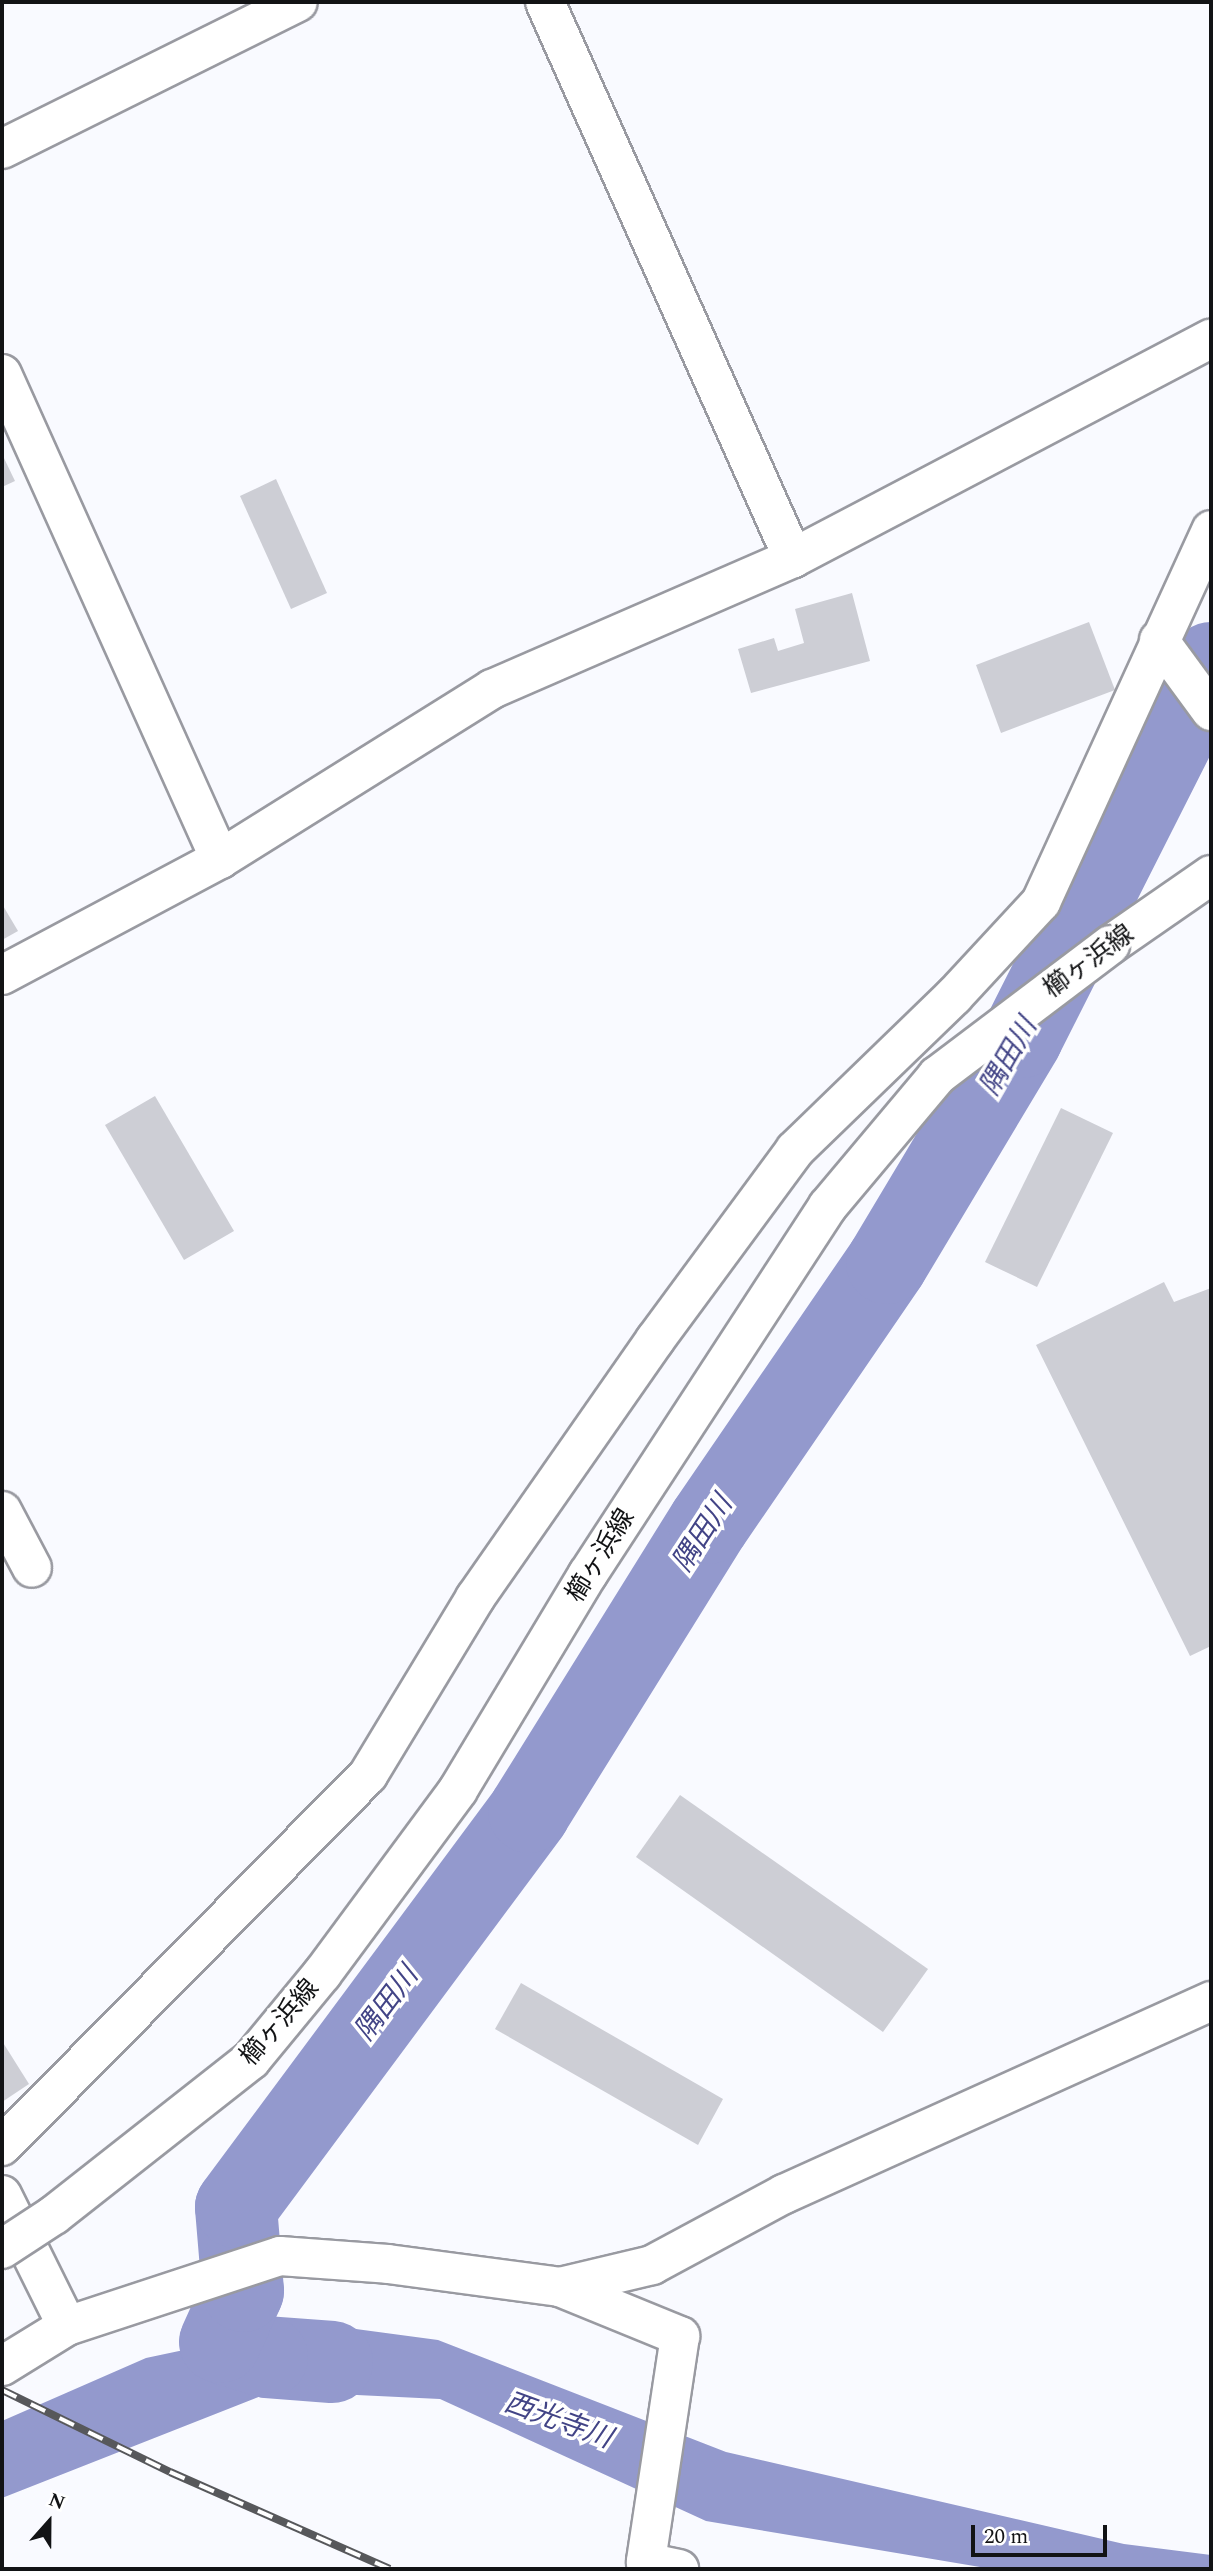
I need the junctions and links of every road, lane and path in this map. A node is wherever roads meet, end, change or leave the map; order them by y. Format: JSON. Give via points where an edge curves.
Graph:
{"nodes":[{"id":1,"x":298,"y":2,"type":"edge"},
{"id":2,"x":545,"y":2,"type":"edge"},
{"id":3,"x":2,"y":149,"type":"edge"},
{"id":4,"x":1211,"y":339,"type":"edge"},
{"id":5,"x":2,"y":374,"type":"edge"},
{"id":6,"x":1211,"y":530,"type":"edge"},
{"id":7,"x":793,"y":558,"type":"junction"},
{"id":8,"x":1159,"y":640,"type":"junction"},
{"id":9,"x":1211,"y":711,"type":"edge"},
{"id":10,"x":220,"y":859,"type":"junction"},
{"id":11,"x":1211,"y":875,"type":"edge"},
{"id":12,"x":2,"y":975,"type":"edge"},
{"id":13,"x":2,"y":1511,"type":"edge"},
{"id":14,"x":32,"y":1568,"type":"dead end"},
{"id":15,"x":1211,"y":2001,"type":"edge"},
{"id":16,"x":2,"y":2146,"type":"edge"},
{"id":17,"x":2,"y":2195,"type":"edge"},
{"id":18,"x":2,"y":2249,"type":"edge"},
{"id":19,"x":560,"y":2287,"type":"junction"},
{"id":20,"x":67,"y":2326,"type":"junction"},
{"id":21,"x":2,"y":2366,"type":"edge"},
{"id":22,"x":679,"y":2569,"type":"edge"}],
"edges":[{"from":1,"to":3,"type":"street"},
{"from":2,"to":7,"type":"street"},
{"from":4,"to":7,"type":"street"},
{"from":5,"to":10,"type":"street"},
{"from":6,"to":8,"type":"street"},
{"from":7,"to":10,"type":"street","via":[[492,689]]},
{"from":8,"to":9,"type":"street"},
{"from":8,"to":16,"type":"street","via":[[1041,902],[954,996],[795,1150],[655,1340],[483,1587],[368,1775]]},
{"from":10,"to":12,"type":"street"},
{"from":11,"to":18,"type":"street","name":"櫛ヶ浜線","bridge":true,"via":[[937,1076],[828,1206],[588,1574],[458,1790],[322,1974],[251,2060],[54,2215]]},
{"from":13,"to":14,"type":"street"},
{"from":15,"to":19,"type":"street","via":[[784,2194],[652,2265]]},
{"from":17,"to":20,"type":"street"},
{"from":19,"to":20,"type":"street","via":[[388,2264],[280,2256]]},
{"from":19,"to":22,"type":"street","via":[[680,2336],[646,2562]]},
{"from":20,"to":21,"type":"street"}]}
